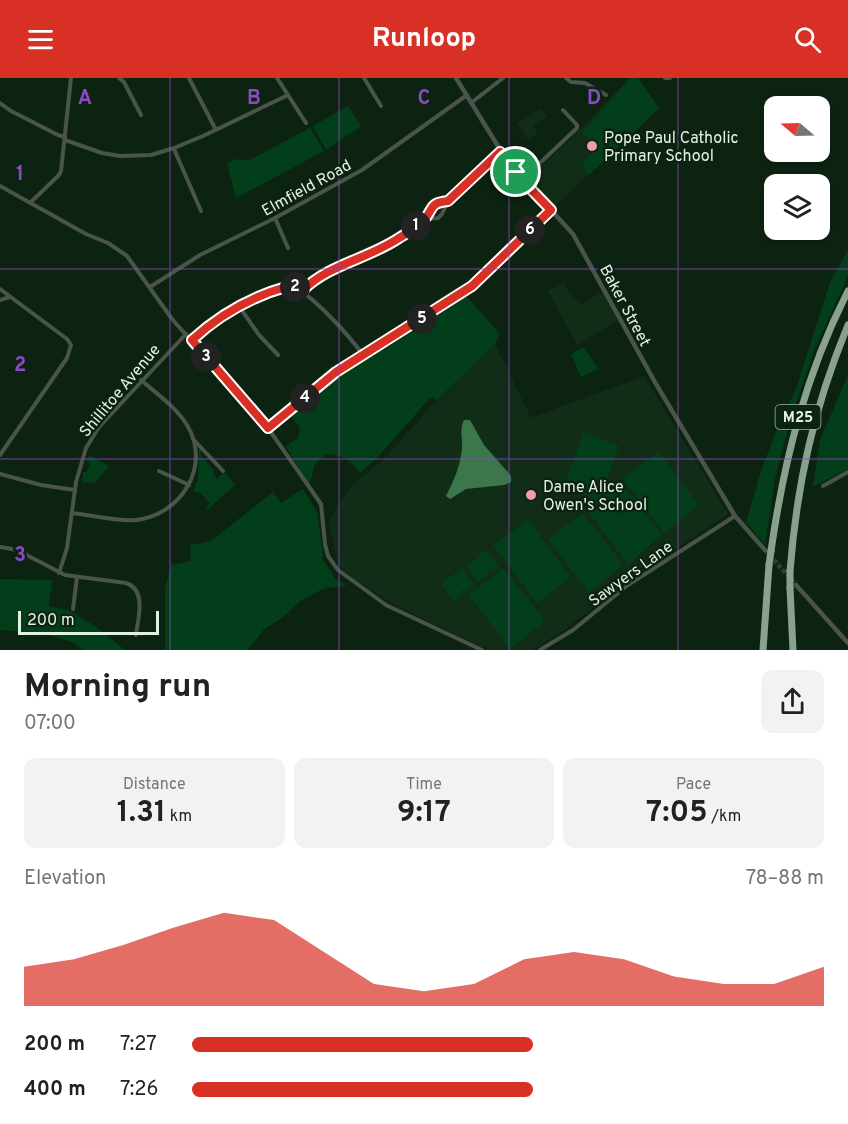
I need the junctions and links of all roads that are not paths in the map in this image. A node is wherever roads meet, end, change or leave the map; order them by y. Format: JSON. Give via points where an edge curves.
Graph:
{"nodes":[{"id":1,"x":72,"y":78,"type":"edge"},
{"id":2,"x":119,"y":78,"type":"edge"},
{"id":3,"x":189,"y":78,"type":"edge"},
{"id":4,"x":278,"y":78,"type":"edge"},
{"id":5,"x":364,"y":78,"type":"edge"},
{"id":6,"x":456,"y":78,"type":"edge"},
{"id":7,"x":503,"y":78,"type":"edge"},
{"id":8,"x":566,"y":78,"type":"edge"},
{"id":9,"x":288,"y":95,"type":"junction"},
{"id":10,"x":467,"y":95,"type":"junction"},
{"id":11,"x":606,"y":95,"type":"dead end"},
{"id":12,"x":0,"y":102,"type":"edge"},
{"id":13,"x":471,"y":103,"type":"junction"},
{"id":14,"x":381,"y":106,"type":"dead end"},
{"id":15,"x":563,"y":110,"type":"dead end"},
{"id":16,"x":141,"y":115,"type":"dead end"},
{"id":17,"x":306,"y":123,"type":"dead end"},
{"id":18,"x":216,"y":130,"type":"junction"},
{"id":19,"x":65,"y":138,"type":"junction"},
{"id":20,"x":174,"y":148,"type":"junction"},
{"id":21,"x":500,"y":152,"type":"junction"},
{"id":22,"x":522,"y":180,"type":"junction"},
{"id":23,"x":0,"y":186,"type":"edge"},
{"id":24,"x":448,"y":201,"type":"junction"},
{"id":25,"x":31,"y":202,"type":"junction"},
{"id":26,"x":551,"y":210,"type":"junction"},
{"id":27,"x":201,"y":212,"type":"dead end"},
{"id":28,"x":275,"y":218,"type":"junction"},
{"id":29,"x":425,"y":219,"type":"junction"},
{"id":30,"x":288,"y":248,"type":"dead end"},
{"id":31,"x":150,"y":287,"type":"junction"},
{"id":32,"x":0,"y":290,"type":"edge"},
{"id":33,"x":302,"y":291,"type":"junction"},
{"id":34,"x":848,"y":291,"type":"edge"},
{"id":35,"x":10,"y":297,"type":"junction"},
{"id":36,"x":0,"y":300,"type":"edge"},
{"id":37,"x":238,"y":306,"type":"junction"},
{"id":38,"x":848,"y":325,"type":"edge"},
{"id":39,"x":186,"y":334,"type":"junction"},
{"id":40,"x":192,"y":340,"type":"junction"},
{"id":41,"x":363,"y":355,"type":"junction"},
{"id":42,"x":278,"y":356,"type":"dead end"},
{"id":43,"x":141,"y":380,"type":"junction"},
{"id":44,"x":268,"y":428,"type":"junction"},
{"id":45,"x":193,"y":438,"type":"junction"},
{"id":46,"x":0,"y":455,"type":"edge"},
{"id":47,"x":159,"y":471,"type":"dead end"},
{"id":48,"x":223,"y":471,"type":"dead end"},
{"id":49,"x":848,"y":472,"type":"edge"},
{"id":50,"x":0,"y":474,"type":"edge"},
{"id":51,"x":189,"y":485,"type":"junction"},
{"id":52,"x":823,"y":486,"type":"dead end"},
{"id":53,"x":75,"y":490,"type":"junction"},
{"id":54,"x":72,"y":513,"type":"junction"},
{"id":55,"x":735,"y":516,"type":"junction"},
{"id":56,"x":0,"y":547,"type":"edge"},
{"id":57,"x":768,"y":550,"type":"junction"},
{"id":58,"x":59,"y":573,"type":"junction"},
{"id":59,"x":77,"y":577,"type":"junction"},
{"id":60,"x":793,"y":586,"type":"junction"},
{"id":61,"x":73,"y":609,"type":"dead end"},
{"id":62,"x":136,"y":635,"type":"dead end"},
{"id":63,"x":848,"y":643,"type":"edge"},
{"id":64,"x":482,"y":650,"type":"edge"},
{"id":65,"x":540,"y":650,"type":"edge"},
{"id":66,"x":763,"y":650,"type":"edge"},
{"id":67,"x":793,"y":650,"type":"edge"}],
"edges":[{"from":1,"to":19,"type":"street"},
{"from":2,"to":16,"type":"street"},
{"from":3,"to":18,"type":"street"},
{"from":4,"to":9,"type":"street"},
{"from":5,"to":14,"type":"street"},
{"from":6,"to":10,"type":"street","name":"Baker Street"},
{"from":7,"to":13,"type":"street"},
{"from":8,"to":11,"type":"street"},
{"from":9,"to":17,"type":"street"},
{"from":9,"to":18,"type":"street"},
{"from":10,"to":13,"type":"street","name":"Baker Street"},
{"from":10,"to":28,"type":"street","name":"Elmfield Road","via":[[362,170]]},
{"from":12,"to":19,"type":"street"},
{"from":13,"to":21,"type":"street","name":"Baker Street"},
{"from":15,"to":22,"type":"street","via":[[577,128]]},
{"from":18,"to":20,"type":"street"},
{"from":19,"to":20,"type":"street","via":[[120,156],[151,155]]},
{"from":19,"to":25,"type":"street","via":[[59,175]]},
{"from":20,"to":27,"type":"street"},
{"from":21,"to":22,"type":"street","name":"Baker Street"},
{"from":21,"to":24,"type":"street"},
{"from":22,"to":26,"type":"street","name":"Baker Street"},
{"from":23,"to":25,"type":"street"},
{"from":24,"to":29,"type":"street","via":[[432,206]]},
{"from":24,"to":29,"type":"street","via":[[438,218]]},
{"from":25,"to":31,"type":"street","via":[[124,254]]},
{"from":26,"to":41,"type":"street","via":[[472,286]]},
{"from":26,"to":55,"type":"street","name":"Baker Street","via":[[582,250]]},
{"from":28,"to":30,"type":"street"},
{"from":28,"to":31,"type":"street","name":"Elmfield Road","via":[[200,255]]},
{"from":29,"to":33,"type":"street","via":[[394,241],[316,278]]},
{"from":31,"to":39,"type":"street"},
{"from":32,"to":35,"type":"street"},
{"from":33,"to":37,"type":"street","via":[[289,286]]},
{"from":33,"to":41,"type":"street"},
{"from":34,"to":57,"type":"highway","number":"M25","via":[[822,347],[795,427]]},
{"from":35,"to":36,"type":"street"},
{"from":35,"to":46,"type":"street","via":[[67,339],[71,350]]},
{"from":37,"to":40,"type":"street"},
{"from":37,"to":42,"type":"street"},
{"from":38,"to":60,"type":"highway","number":"M25","bridge":true,"via":[[806,453],[797,498],[790,571]]},
{"from":39,"to":40,"type":"street"},
{"from":39,"to":43,"type":"street","name":"Shillitoe Avenue"},
{"from":40,"to":44,"type":"street"},
{"from":41,"to":44,"type":"street"},
{"from":43,"to":45,"type":"street","via":[[178,413]]},
{"from":43,"to":53,"type":"street","name":"Shillitoe Avenue","via":[[94,434],[80,462]]},
{"from":44,"to":64,"type":"street","via":[[321,504],[328,556],[338,570],[386,605]]},
{"from":45,"to":48,"type":"street"},
{"from":45,"to":51,"type":"street","via":[[195,462]]},
{"from":47,"to":51,"type":"street"},
{"from":49,"to":52,"type":"street"},
{"from":50,"to":53,"type":"street"},
{"from":51,"to":54,"type":"street","via":[[173,506],[147,518]]},
{"from":53,"to":54,"type":"street","name":"Shillitoe Avenue"},
{"from":54,"to":58,"type":"street","name":"Shillitoe Avenue"},
{"from":55,"to":57,"type":"street","name":"Baker Street"},
{"from":55,"to":65,"type":"street","name":"Sawyers Lane","via":[[628,585],[573,630]]},
{"from":56,"to":58,"type":"street","via":[[17,550]]},
{"from":57,"to":66,"type":"highway","number":"M25","bridge":true},
{"from":58,"to":59,"type":"street"},
{"from":59,"to":61,"type":"street"},
{"from":59,"to":62,"type":"street","via":[[135,587],[140,597]]},
{"from":60,"to":63,"type":"street"},
{"from":60,"to":67,"type":"highway","number":"M25"}]}
